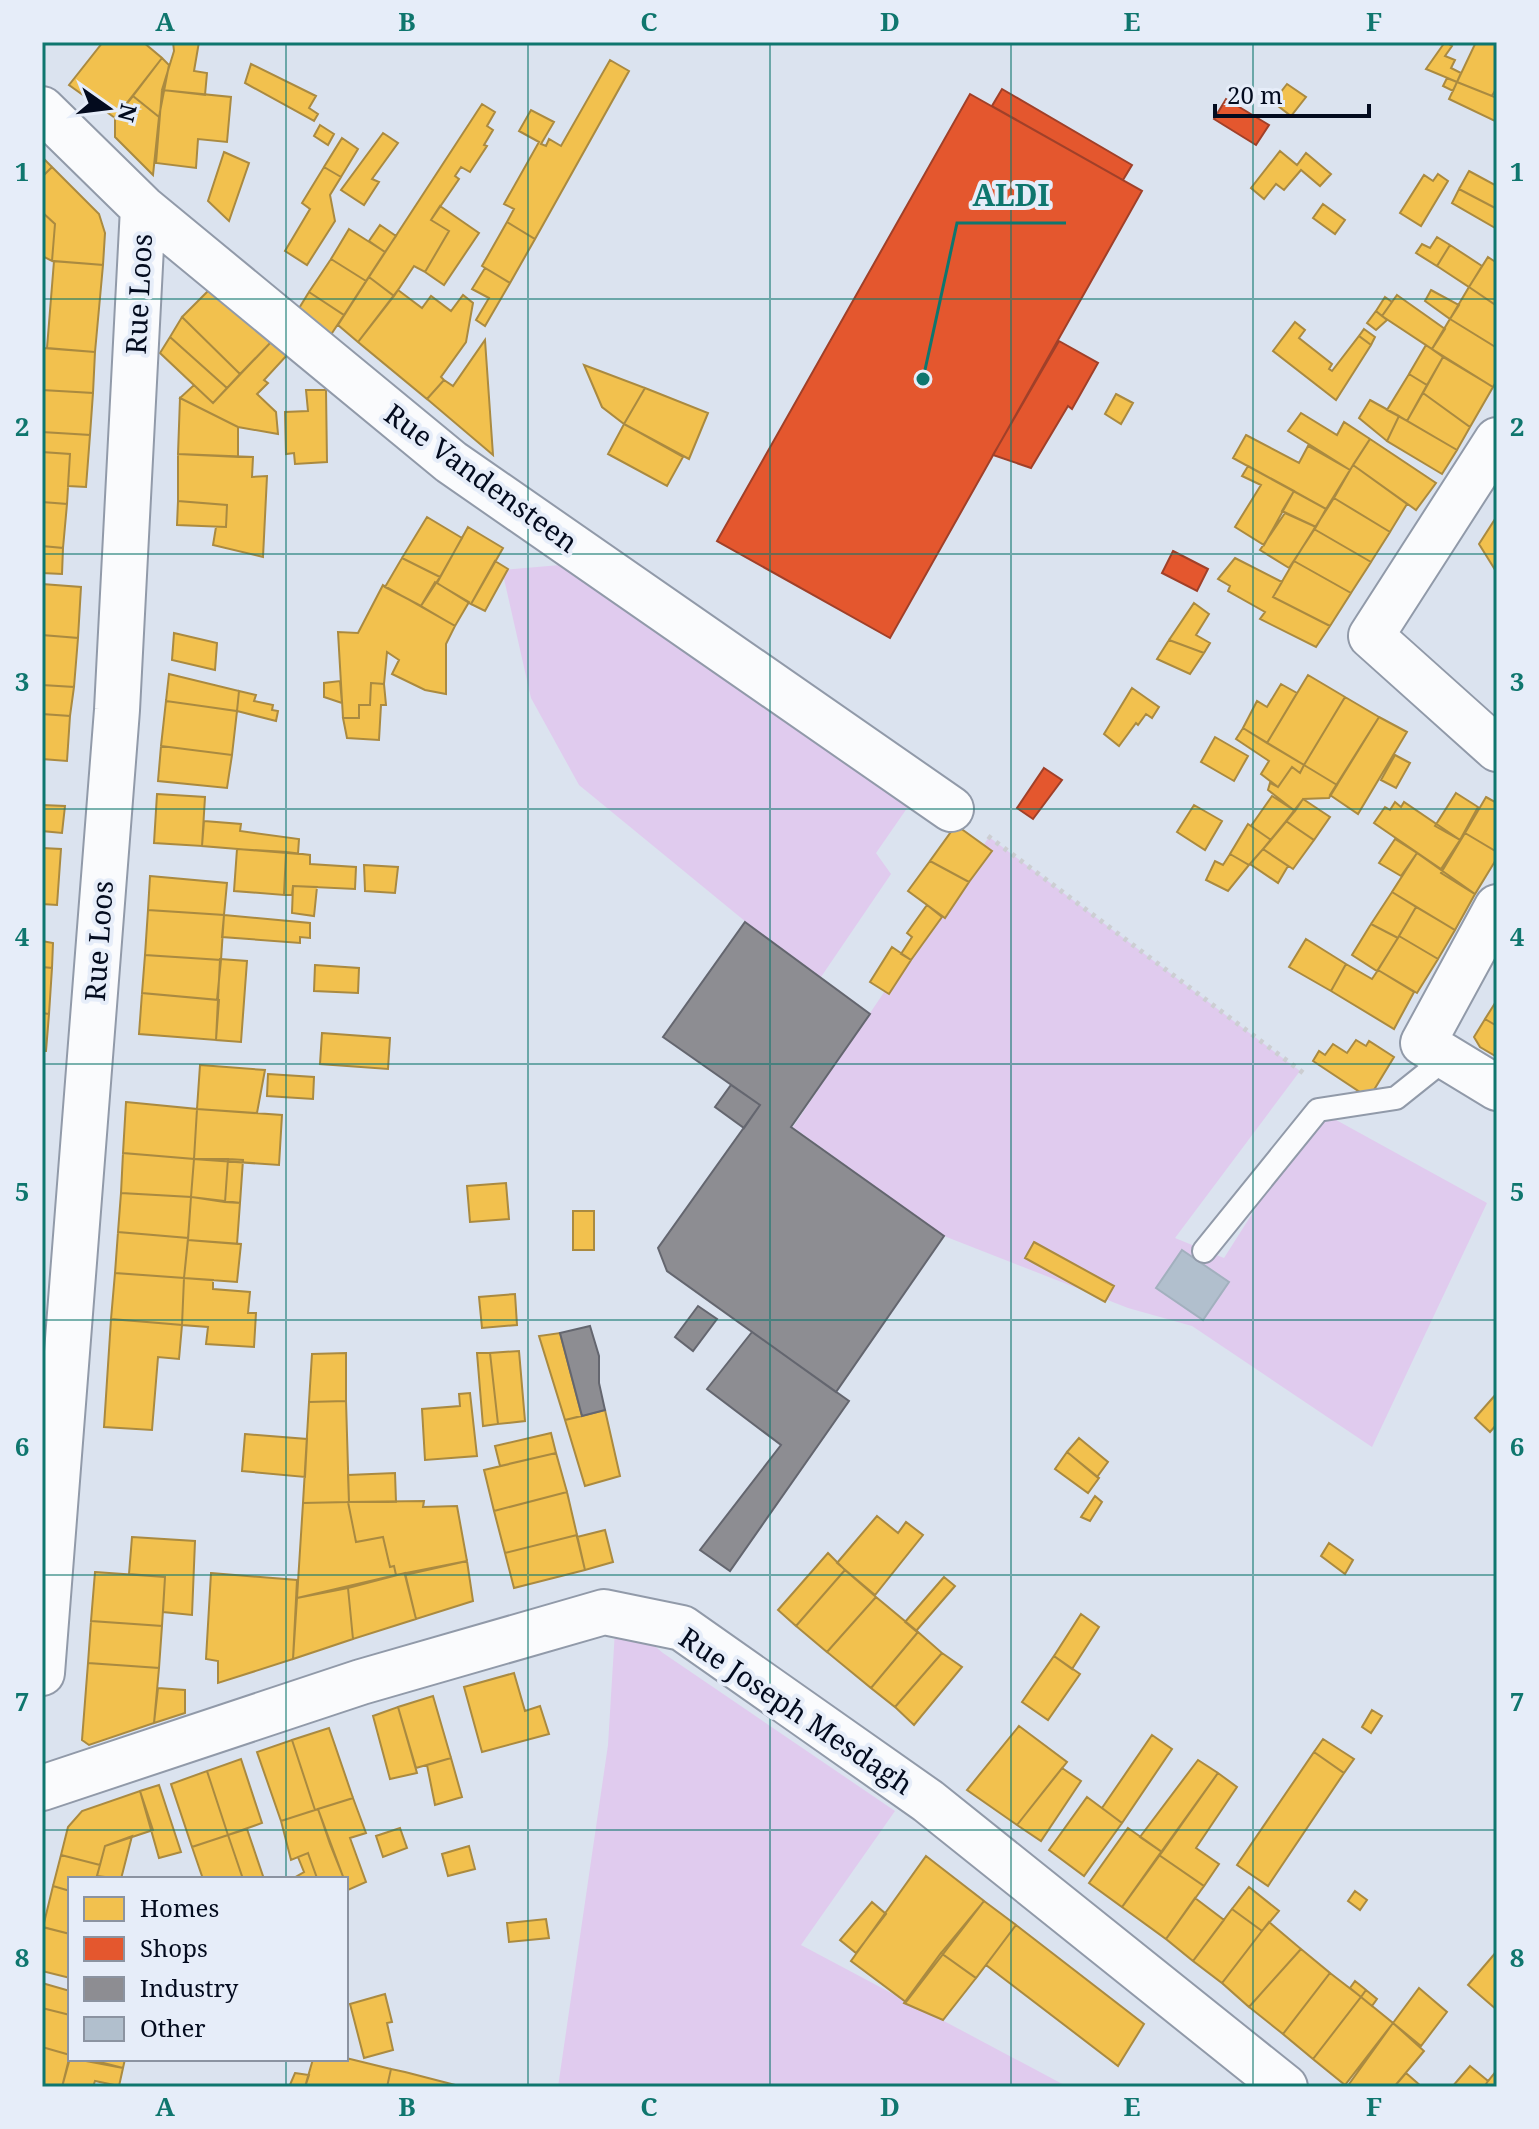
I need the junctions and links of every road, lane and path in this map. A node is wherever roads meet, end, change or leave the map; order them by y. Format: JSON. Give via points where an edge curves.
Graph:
{"nodes":[{"id":1,"x":42,"y":109,"type":"edge"},
{"id":2,"x":143,"y":208,"type":"junction"},
{"id":3,"x":1497,"y":440,"type":"edge"},
{"id":4,"x":1497,"y":749,"type":"edge"},
{"id":5,"x":951,"y":809,"type":"joint"},
{"id":6,"x":1497,"y":907,"type":"edge"},
{"id":7,"x":1446,"y":1058,"type":"junction"},
{"id":8,"x":1310,"y":1078,"type":"dead end"},
{"id":9,"x":1497,"y":1088,"type":"edge"},
{"id":10,"x":1204,"y":1251,"type":"dead end"},
{"id":11,"x":42,"y":1673,"type":"edge"},
{"id":12,"x":42,"y":1788,"type":"edge"},
{"id":13,"x":1285,"y":2087,"type":"edge"}],
"edges":[{"from":1,"to":2,"type":"street","name":"Rue Vandensteen"},
{"from":2,"to":5,"type":"street","name":"Rue Vandensteen","via":[[451,462]]},
{"from":2,"to":11,"type":"street","name":"Rue Loos","via":[[117,710]]},
{"from":3,"to":4,"type":"street","via":[[1371,636]]},
{"from":5,"to":8,"type":"path"},
{"from":6,"to":7,"type":"street","via":[[1423,1043]]},
{"from":7,"to":9,"type":"street"},
{"from":7,"to":10,"type":"lane","via":[[1396,1098],[1318,1110]]},
{"from":12,"to":13,"type":"street","name":"Rue Joseph Mesdagh","via":[[361,1682],[604,1612],[682,1628],[928,1801]]}]}
